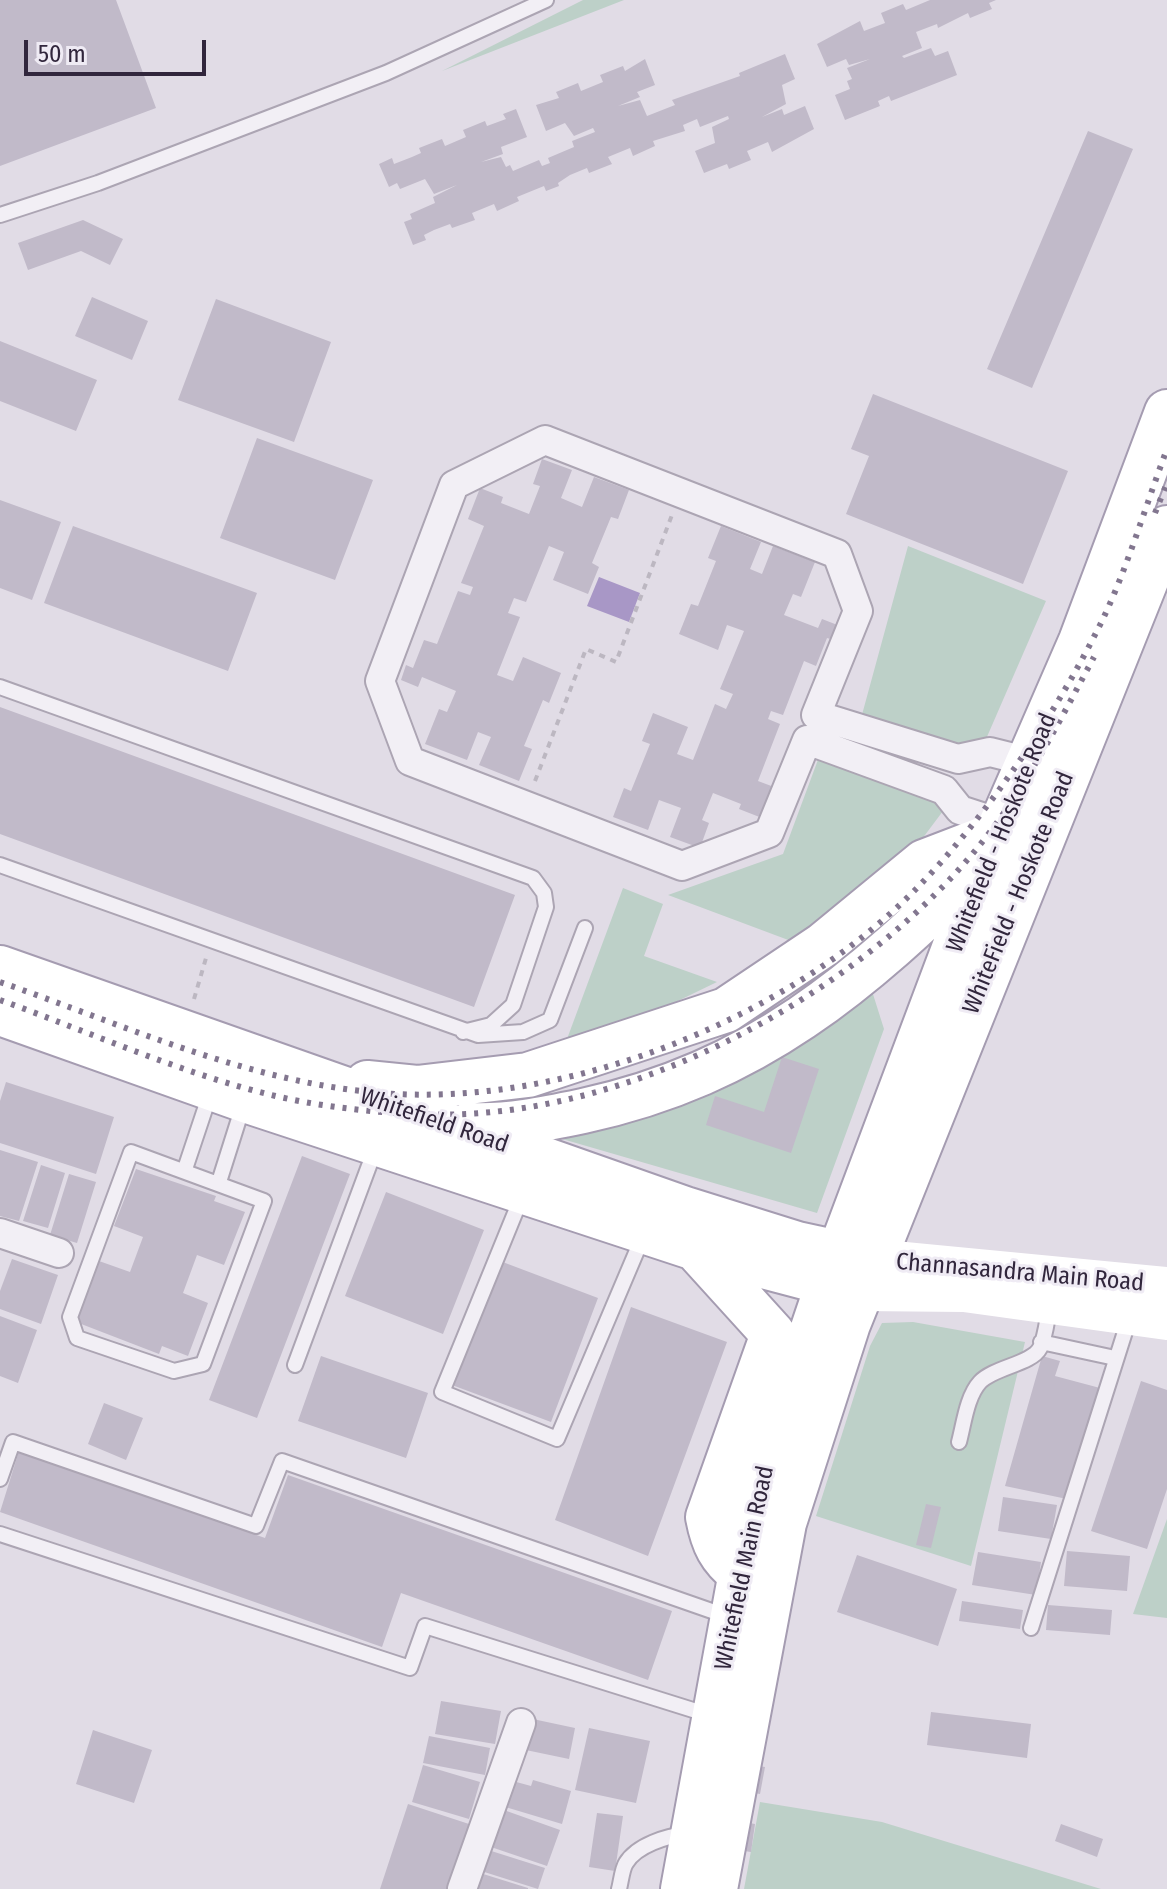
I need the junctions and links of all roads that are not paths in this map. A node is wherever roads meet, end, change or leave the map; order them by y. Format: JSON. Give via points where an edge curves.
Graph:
{"nodes":[{"id":1,"x":546,"y":0,"type":"edge"},
{"id":2,"x":0,"y":215,"type":"edge"},
{"id":3,"x":1167,"y":412,"type":"edge"},
{"id":4,"x":1167,"y":528,"type":"edge"},
{"id":5,"x":0,"y":687,"type":"edge"},
{"id":6,"x":812,"y":728,"type":"junction"},
{"id":7,"x":958,"y":759,"type":"junction"},
{"id":8,"x":1030,"y":762,"type":"junction"},
{"id":9,"x":944,"y":790,"type":"junction"},
{"id":10,"x":997,"y":837,"type":"junction"},
{"id":11,"x":0,"y":865,"type":"edge"},
{"id":12,"x":585,"y":928,"type":"dead end"},
{"id":13,"x":0,"y":968,"type":"edge"},
{"id":14,"x":28,"y":1008,"type":"edge"},
{"id":15,"x":463,"y":1032,"type":"junction"},
{"id":16,"x":308,"y":1077,"type":"junction"},
{"id":17,"x":228,"y":1094,"type":"junction"},
{"id":18,"x":439,"y":1123,"type":"junction"},
{"id":19,"x":377,"y":1142,"type":"junction"},
{"id":20,"x":185,"y":1169,"type":"junction"},
{"id":21,"x":219,"y":1182,"type":"junction"},
{"id":22,"x":524,"y":1190,"type":"junction"},
{"id":23,"x":646,"y":1230,"type":"junction"},
{"id":24,"x":0,"y":1233,"type":"edge"},
{"id":25,"x":695,"y":1248,"type":"junction"},
{"id":26,"x":59,"y":1253,"type":"dead end"},
{"id":27,"x":850,"y":1272,"type":"junction"},
{"id":28,"x":1167,"y":1287,"type":"edge"},
{"id":29,"x":1149,"y":1318,"type":"edge"},
{"id":30,"x":1046,"y":1323,"type":"junction"},
{"id":31,"x":1115,"y":1358,"type":"junction"},
{"id":32,"x":295,"y":1365,"type":"dead end"},
{"id":33,"x":959,"y":1442,"type":"dead end"},
{"id":34,"x":0,"y":1479,"type":"edge"},
{"id":35,"x":0,"y":1534,"type":"edge"},
{"id":36,"x":741,"y":1574,"type":"junction"},
{"id":37,"x":733,"y":1618,"type":"junction"},
{"id":38,"x":1031,"y":1628,"type":"dead end"},
{"id":39,"x":715,"y":1711,"type":"junction"},
{"id":40,"x":521,"y":1723,"type":"dead end"},
{"id":41,"x":693,"y":1834,"type":"junction"},
{"id":42,"x":462,"y":1889,"type":"edge"},
{"id":43,"x":619,"y":1889,"type":"edge"},
{"id":44,"x":683,"y":1889,"type":"edge"},
{"id":45,"x":715,"y":1889,"type":"edge"}],
"edges":[{"from":1,"to":2,"type":"lane","via":[[386,73]]},
{"from":3,"to":8,"type":"main road","name":"Whitefield - Hoskote Road"},
{"from":4,"to":27,"type":"main road","name":"WhiteField - Hoskote Road"},
{"from":5,"to":15,"type":"lane","via":[[533,878],[546,907],[513,1005],[491,1025]]},
{"from":6,"to":6,"type":"street","via":[[858,611],[837,554],[545,440],[454,485],[380,681],[410,761],[682,866],[769,833]]},
{"from":6,"to":7,"type":"street"},
{"from":6,"to":9,"type":"street"},
{"from":7,"to":8,"type":"street","via":[[990,752]]},
{"from":7,"to":9,"type":"street"},
{"from":8,"to":10,"type":"main road","name":"Whitefield - Hoskote Road"},
{"from":9,"to":10,"type":"street","via":[[960,810]]},
{"from":10,"to":16,"type":"main road","via":[[924,862],[823,945],[726,1010],[631,1044],[528,1075],[417,1088]]},
{"from":10,"to":18,"type":"main road","via":[[878,962],[727,1064],[621,1103],[540,1121],[491,1126]]},
{"from":10,"to":27,"type":"main road","name":"Whitefield - Hoskote Road"},
{"from":11,"to":15,"type":"lane"},
{"from":12,"to":15,"type":"lane","via":[[550,1020],[508,1035]]},
{"from":13,"to":14,"type":"main road","name":"Whitefield Road"},
{"from":14,"to":16,"type":"main road","name":"Whitefield Road"},
{"from":14,"to":17,"type":"main road","name":"Whitefield Road"},
{"from":16,"to":18,"type":"main road","name":"Whitefield Road"},
{"from":17,"to":19,"type":"main road","name":"Whitefield Road"},
{"from":17,"to":20,"type":"lane"},
{"from":17,"to":21,"type":"lane"},
{"from":18,"to":27,"type":"main road","name":"Whitefield Road"},
{"from":19,"to":22,"type":"main road","name":"Whitefield Road"},
{"from":19,"to":32,"type":"lane"},
{"from":20,"to":21,"type":"lane"},
{"from":20,"to":21,"type":"lane","via":[[131,1152],[70,1317],[77,1338],[174,1371],[203,1364],[264,1201]]},
{"from":22,"to":23,"type":"main road","name":"Whitefield Road"},
{"from":22,"to":23,"type":"lane","via":[[442,1392],[557,1439]]},
{"from":23,"to":25,"type":"main road","name":"Whitefield Road"},
{"from":24,"to":26,"type":"street"},
{"from":25,"to":27,"type":"main road","name":"Whitefield Road"},
{"from":25,"to":36,"type":"main road","via":[[773,1334],[708,1517],[724,1560]]},
{"from":27,"to":28,"type":"main road","name":"Channasandra Main Road"},
{"from":27,"to":30,"type":"main road","name":"Channasandra Main Road","via":[[964,1292]]},
{"from":27,"to":36,"type":"main road","name":"Whitefield Main Road","via":[[762,1479]]},
{"from":27,"to":45,"type":"main road","name":"Whitefield Main Road","via":[[784,1523]]},
{"from":29,"to":30,"type":"main road","name":"Channasandra Main Road"},
{"from":29,"to":31,"type":"lane"},
{"from":30,"to":31,"type":"lane"},
{"from":30,"to":33,"type":"lane","via":[[1031,1358],[982,1379]]},
{"from":31,"to":38,"type":"lane"},
{"from":34,"to":37,"type":"lane","via":[[13,1442],[256,1526],[282,1461]]},
{"from":35,"to":39,"type":"lane","via":[[410,1668],[425,1626],[693,1710]]},
{"from":36,"to":37,"type":"main road","name":"Whitefield Main Road"},
{"from":37,"to":39,"type":"main road","name":"Whitefield Main Road"},
{"from":39,"to":41,"type":"main road","name":"Whitefield Main Road"},
{"from":40,"to":42,"type":"street"},
{"from":41,"to":43,"type":"lane","via":[[670,1836],[638,1853],[626,1862]]},
{"from":41,"to":44,"type":"main road","name":"Whitefield Main Road"}]}
